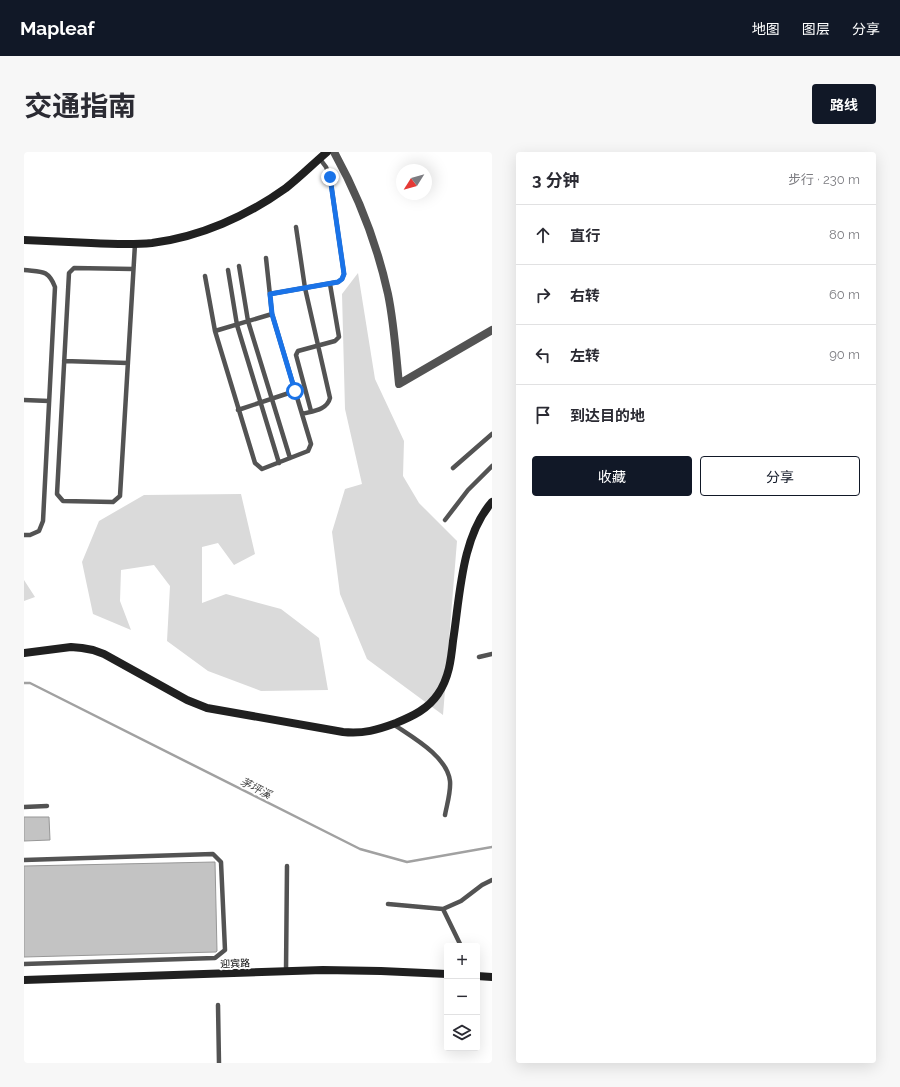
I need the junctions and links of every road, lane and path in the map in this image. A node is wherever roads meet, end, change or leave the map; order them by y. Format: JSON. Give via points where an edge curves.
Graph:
{"nodes":[{"id":1,"x":327,"y":152,"type":"edge"},
{"id":2,"x":334,"y":152,"type":"edge"},
{"id":3,"x":320,"y":159,"type":"junction"},
{"id":4,"x":296,"y":227,"type":"dead end"},
{"id":5,"x":24,"y":240,"type":"edge"},
{"id":6,"x":135,"y":244,"type":"junction"},
{"id":7,"x":266,"y":258,"type":"dead end"},
{"id":8,"x":239,"y":266,"type":"dead end"},
{"id":9,"x":133,"y":269,"type":"junction"},
{"id":10,"x":24,"y":270,"type":"edge"},
{"id":11,"x":228,"y":270,"type":"dead end"},
{"id":12,"x":205,"y":276,"type":"dead end"},
{"id":13,"x":330,"y":284,"type":"junction"},
{"id":14,"x":305,"y":288,"type":"junction"},
{"id":15,"x":270,"y":294,"type":"junction"},
{"id":16,"x":272,"y":314,"type":"junction"},
{"id":17,"x":248,"y":321,"type":"junction"},
{"id":18,"x":236,"y":325,"type":"junction"},
{"id":19,"x":492,"y":330,"type":"edge"},
{"id":20,"x":215,"y":332,"type":"junction"},
{"id":21,"x":318,"y":346,"type":"junction"},
{"id":22,"x":64,"y":361,"type":"junction"},
{"id":23,"x":128,"y":363,"type":"junction"},
{"id":24,"x":295,"y":391,"type":"junction"},
{"id":25,"x":272,"y":399,"type":"junction"},
{"id":26,"x":24,"y":400,"type":"edge"},
{"id":27,"x":49,"y":401,"type":"junction"},
{"id":28,"x":261,"y":403,"type":"junction"},
{"id":29,"x":238,"y":410,"type":"junction"},
{"id":30,"x":312,"y":411,"type":"junction"},
{"id":31,"x":302,"y":414,"type":"junction"},
{"id":32,"x":492,"y":434,"type":"edge"},
{"id":33,"x":290,"y":458,"type":"junction"},
{"id":34,"x":279,"y":463,"type":"junction"},
{"id":35,"x":492,"y":466,"type":"edge"},
{"id":36,"x":453,"y":468,"type":"dead end"},
{"id":37,"x":492,"y":502,"type":"edge"},
{"id":38,"x":445,"y":520,"type":"dead end"},
{"id":39,"x":24,"y":535,"type":"edge"},
{"id":40,"x":24,"y":653,"type":"edge"},
{"id":41,"x":492,"y":654,"type":"edge"},
{"id":42,"x":479,"y":657,"type":"dead end"},
{"id":43,"x":393,"y":724,"type":"junction"},
{"id":44,"x":47,"y":806,"type":"dead end"},
{"id":45,"x":24,"y":807,"type":"edge"},
{"id":46,"x":444,"y":815,"type":"dead end"},
{"id":47,"x":24,"y":860,"type":"edge"},
{"id":48,"x":287,"y":866,"type":"dead end"},
{"id":49,"x":492,"y":880,"type":"edge"},
{"id":50,"x":388,"y":904,"type":"dead end"},
{"id":51,"x":442,"y":909,"type":"junction"},
{"id":52,"x":459,"y":943,"type":"edge"},
{"id":53,"x":24,"y":964,"type":"edge"},
{"id":54,"x":286,"y":972,"type":"junction"},
{"id":55,"x":444,"y":974,"type":"edge"},
{"id":56,"x":480,"y":976,"type":"edge"},
{"id":57,"x":492,"y":977,"type":"edge"},
{"id":58,"x":24,"y":980,"type":"edge"},
{"id":59,"x":218,"y":1005,"type":"dead end"},
{"id":60,"x":219,"y":1063,"type":"edge"}],
"edges":[{"from":1,"to":3,"type":"main road"},
{"from":2,"to":19,"type":"street","via":[[360,205],[381,265],[388,295],[399,384]]},
{"from":3,"to":6,"type":"main road","via":[[286,188],[236,218],[180,238]]},
{"from":3,"to":13,"type":"lane","via":[[330,177],[344,274],[338,282]]},
{"from":4,"to":14,"type":"lane"},
{"from":5,"to":6,"type":"main road"},
{"from":6,"to":9,"type":"lane"},
{"from":7,"to":15,"type":"lane"},
{"from":8,"to":17,"type":"lane"},
{"from":9,"to":22,"type":"lane","via":[[74,268],[69,273]]},
{"from":9,"to":23,"type":"lane"},
{"from":10,"to":27,"type":"lane","via":[[42,272],[51,277],[55,287]]},
{"from":11,"to":18,"type":"lane"},
{"from":12,"to":20,"type":"lane"},
{"from":13,"to":14,"type":"lane"},
{"from":13,"to":21,"type":"lane","via":[[339,337],[335,341]]},
{"from":14,"to":15,"type":"lane"},
{"from":14,"to":21,"type":"lane"},
{"from":15,"to":16,"type":"lane"},
{"from":16,"to":17,"type":"lane"},
{"from":16,"to":24,"type":"lane"},
{"from":17,"to":18,"type":"lane"},
{"from":17,"to":25,"type":"lane"},
{"from":18,"to":20,"type":"lane"},
{"from":18,"to":28,"type":"lane"},
{"from":20,"to":29,"type":"lane"},
{"from":21,"to":30,"type":"lane","via":[[330,398],[324,407]]},
{"from":21,"to":30,"type":"lane","via":[[298,351],[296,355]]},
{"from":22,"to":23,"type":"lane"},
{"from":22,"to":23,"type":"lane","via":[[57,494],[63,501],[113,502],[120,496]]},
{"from":24,"to":25,"type":"lane"},
{"from":24,"to":31,"type":"lane"},
{"from":25,"to":28,"type":"lane"},
{"from":25,"to":33,"type":"lane"},
{"from":26,"to":27,"type":"lane"},
{"from":27,"to":39,"type":"lane","via":[[43,521],[39,530]]},
{"from":28,"to":29,"type":"lane"},
{"from":28,"to":34,"type":"lane"},
{"from":29,"to":34,"type":"lane","via":[[254,464],[262,470]]},
{"from":30,"to":31,"type":"lane"},
{"from":31,"to":33,"type":"lane","via":[[311,444],[308,451]]},
{"from":32,"to":36,"type":"lane"},
{"from":33,"to":34,"type":"lane"},
{"from":35,"to":38,"type":"lane","via":[[468,490]]},
{"from":37,"to":43,"type":"main road","via":[[476,525],[469,545],[446,679],[424,708],[413,716]]},
{"from":40,"to":43,"type":"main road","via":[[71,647],[93,650],[187,700],[216,710],[352,733],[377,730]]},
{"from":41,"to":42,"type":"lane"},
{"from":43,"to":46,"type":"lane","via":[[432,752],[446,770],[450,791]]},
{"from":44,"to":45,"type":"lane"},
{"from":47,"to":53,"type":"lane","via":[[213,854],[222,862],[225,950],[215,958]]},
{"from":48,"to":54,"type":"lane"},
{"from":49,"to":51,"type":"lane","via":[[461,901]]},
{"from":50,"to":51,"type":"lane"},
{"from":51,"to":52,"type":"lane"},
{"from":54,"to":55,"type":"main road","name":"迎宾路","via":[[351,970]]},
{"from":54,"to":58,"type":"main road","name":"迎宾路"},
{"from":56,"to":57,"type":"main road"},
{"from":59,"to":60,"type":"lane"}]}
